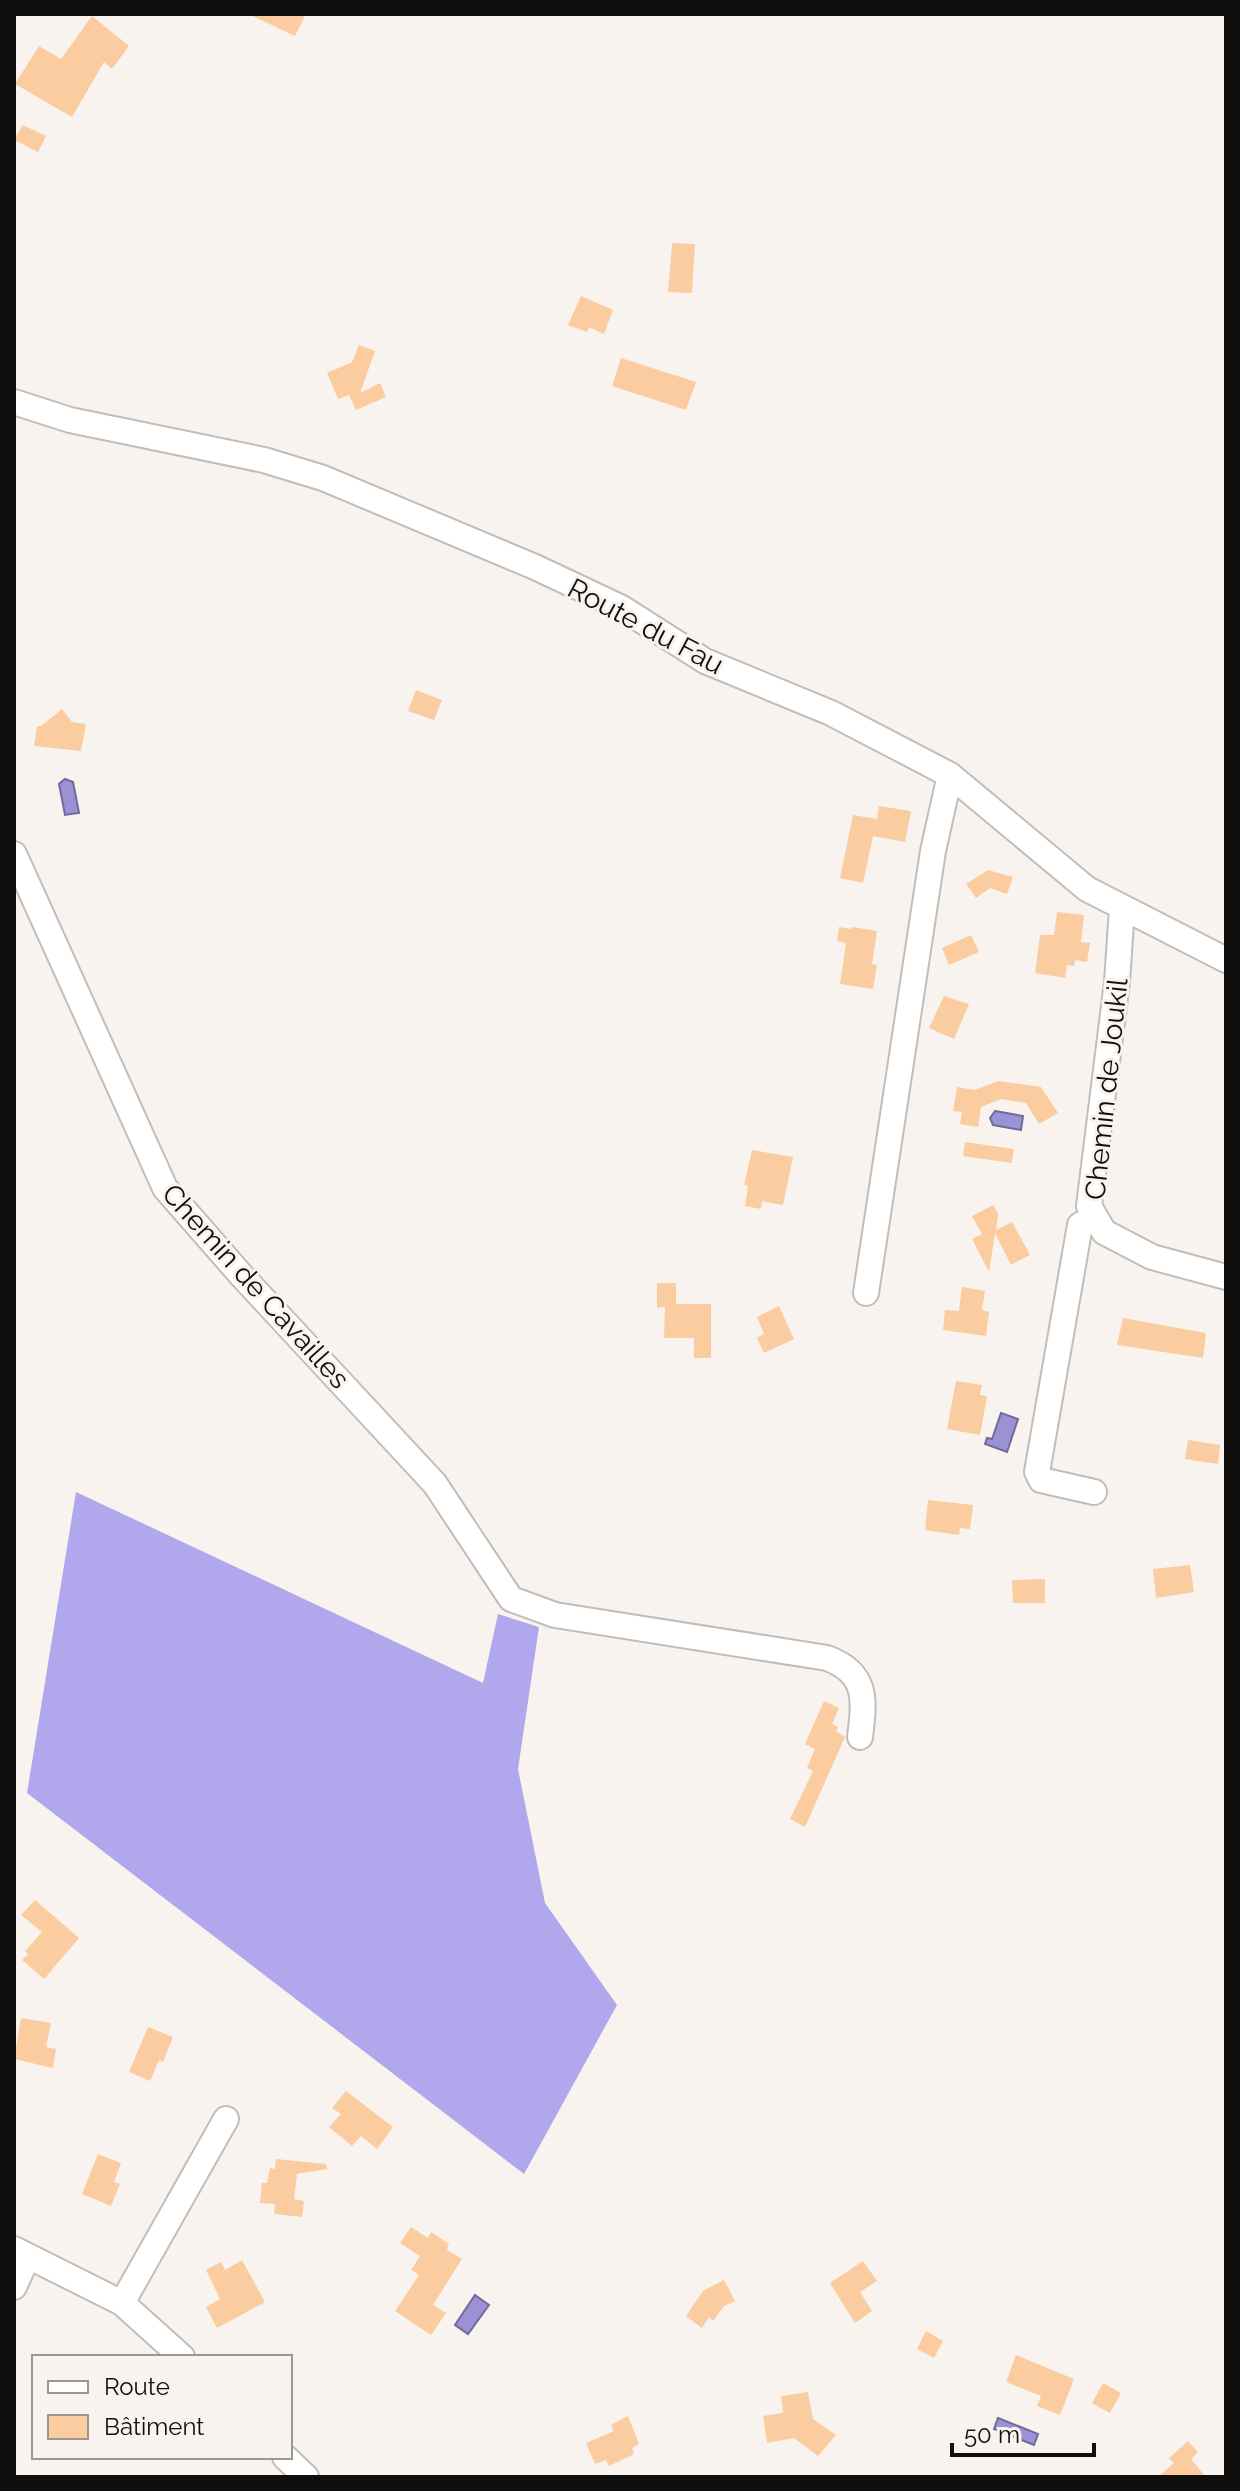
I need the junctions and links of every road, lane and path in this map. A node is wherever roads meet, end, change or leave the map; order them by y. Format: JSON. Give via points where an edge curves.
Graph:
{"nodes":[{"id":1,"x":14,"y":402,"type":"edge"},
{"id":2,"x":950,"y":775,"type":"junction"},
{"id":3,"x":14,"y":854,"type":"edge"},
{"id":4,"x":1122,"y":908,"type":"junction"},
{"id":5,"x":1226,"y":960,"type":"edge"},
{"id":6,"x":1095,"y":1217,"type":"junction"},
{"id":7,"x":1226,"y":1277,"type":"edge"},
{"id":8,"x":866,"y":1293,"type":"dead end"},
{"id":9,"x":1094,"y":1492,"type":"dead end"},
{"id":10,"x":860,"y":1737,"type":"dead end"},
{"id":11,"x":226,"y":2119,"type":"dead end"},
{"id":12,"x":21,"y":2253,"type":"edge"},
{"id":13,"x":14,"y":2287,"type":"edge"},
{"id":14,"x":122,"y":2303,"type":"junction"},
{"id":15,"x":180,"y":2355,"type":"edge"},
{"id":16,"x":287,"y":2459,"type":"edge"},
{"id":17,"x":306,"y":2477,"type":"edge"}],
"edges":[{"from":1,"to":2,"type":"street","name":"Route du Fau","via":[[70,420],[264,460],[323,478],[622,608],[705,661],[831,713]]},
{"from":2,"to":4,"type":"street","name":"Route du Fau","via":[[1087,889]]},
{"from":2,"to":8,"type":"street","via":[[933,851]]},
{"from":3,"to":10,"type":"street","name":"Chemin de Cavailles","via":[[165,1188],[435,1484],[511,1599],[555,1615],[843,1664],[861,1689]]},
{"from":4,"to":5,"type":"street","name":"Route du Fau"},
{"from":4,"to":6,"type":"street","name":"Chemin de Joukil","via":[[1089,1206]]},
{"from":6,"to":7,"type":"street","name":"Chemin de Joukil","via":[[1104,1232],[1152,1257]]},
{"from":6,"to":9,"type":"street","via":[[1080,1225],[1037,1472],[1041,1480]]},
{"from":11,"to":14,"type":"street"},
{"from":12,"to":13,"type":"street"},
{"from":12,"to":14,"type":"street"},
{"from":14,"to":15,"type":"street"},
{"from":16,"to":17,"type":"street"}]}
